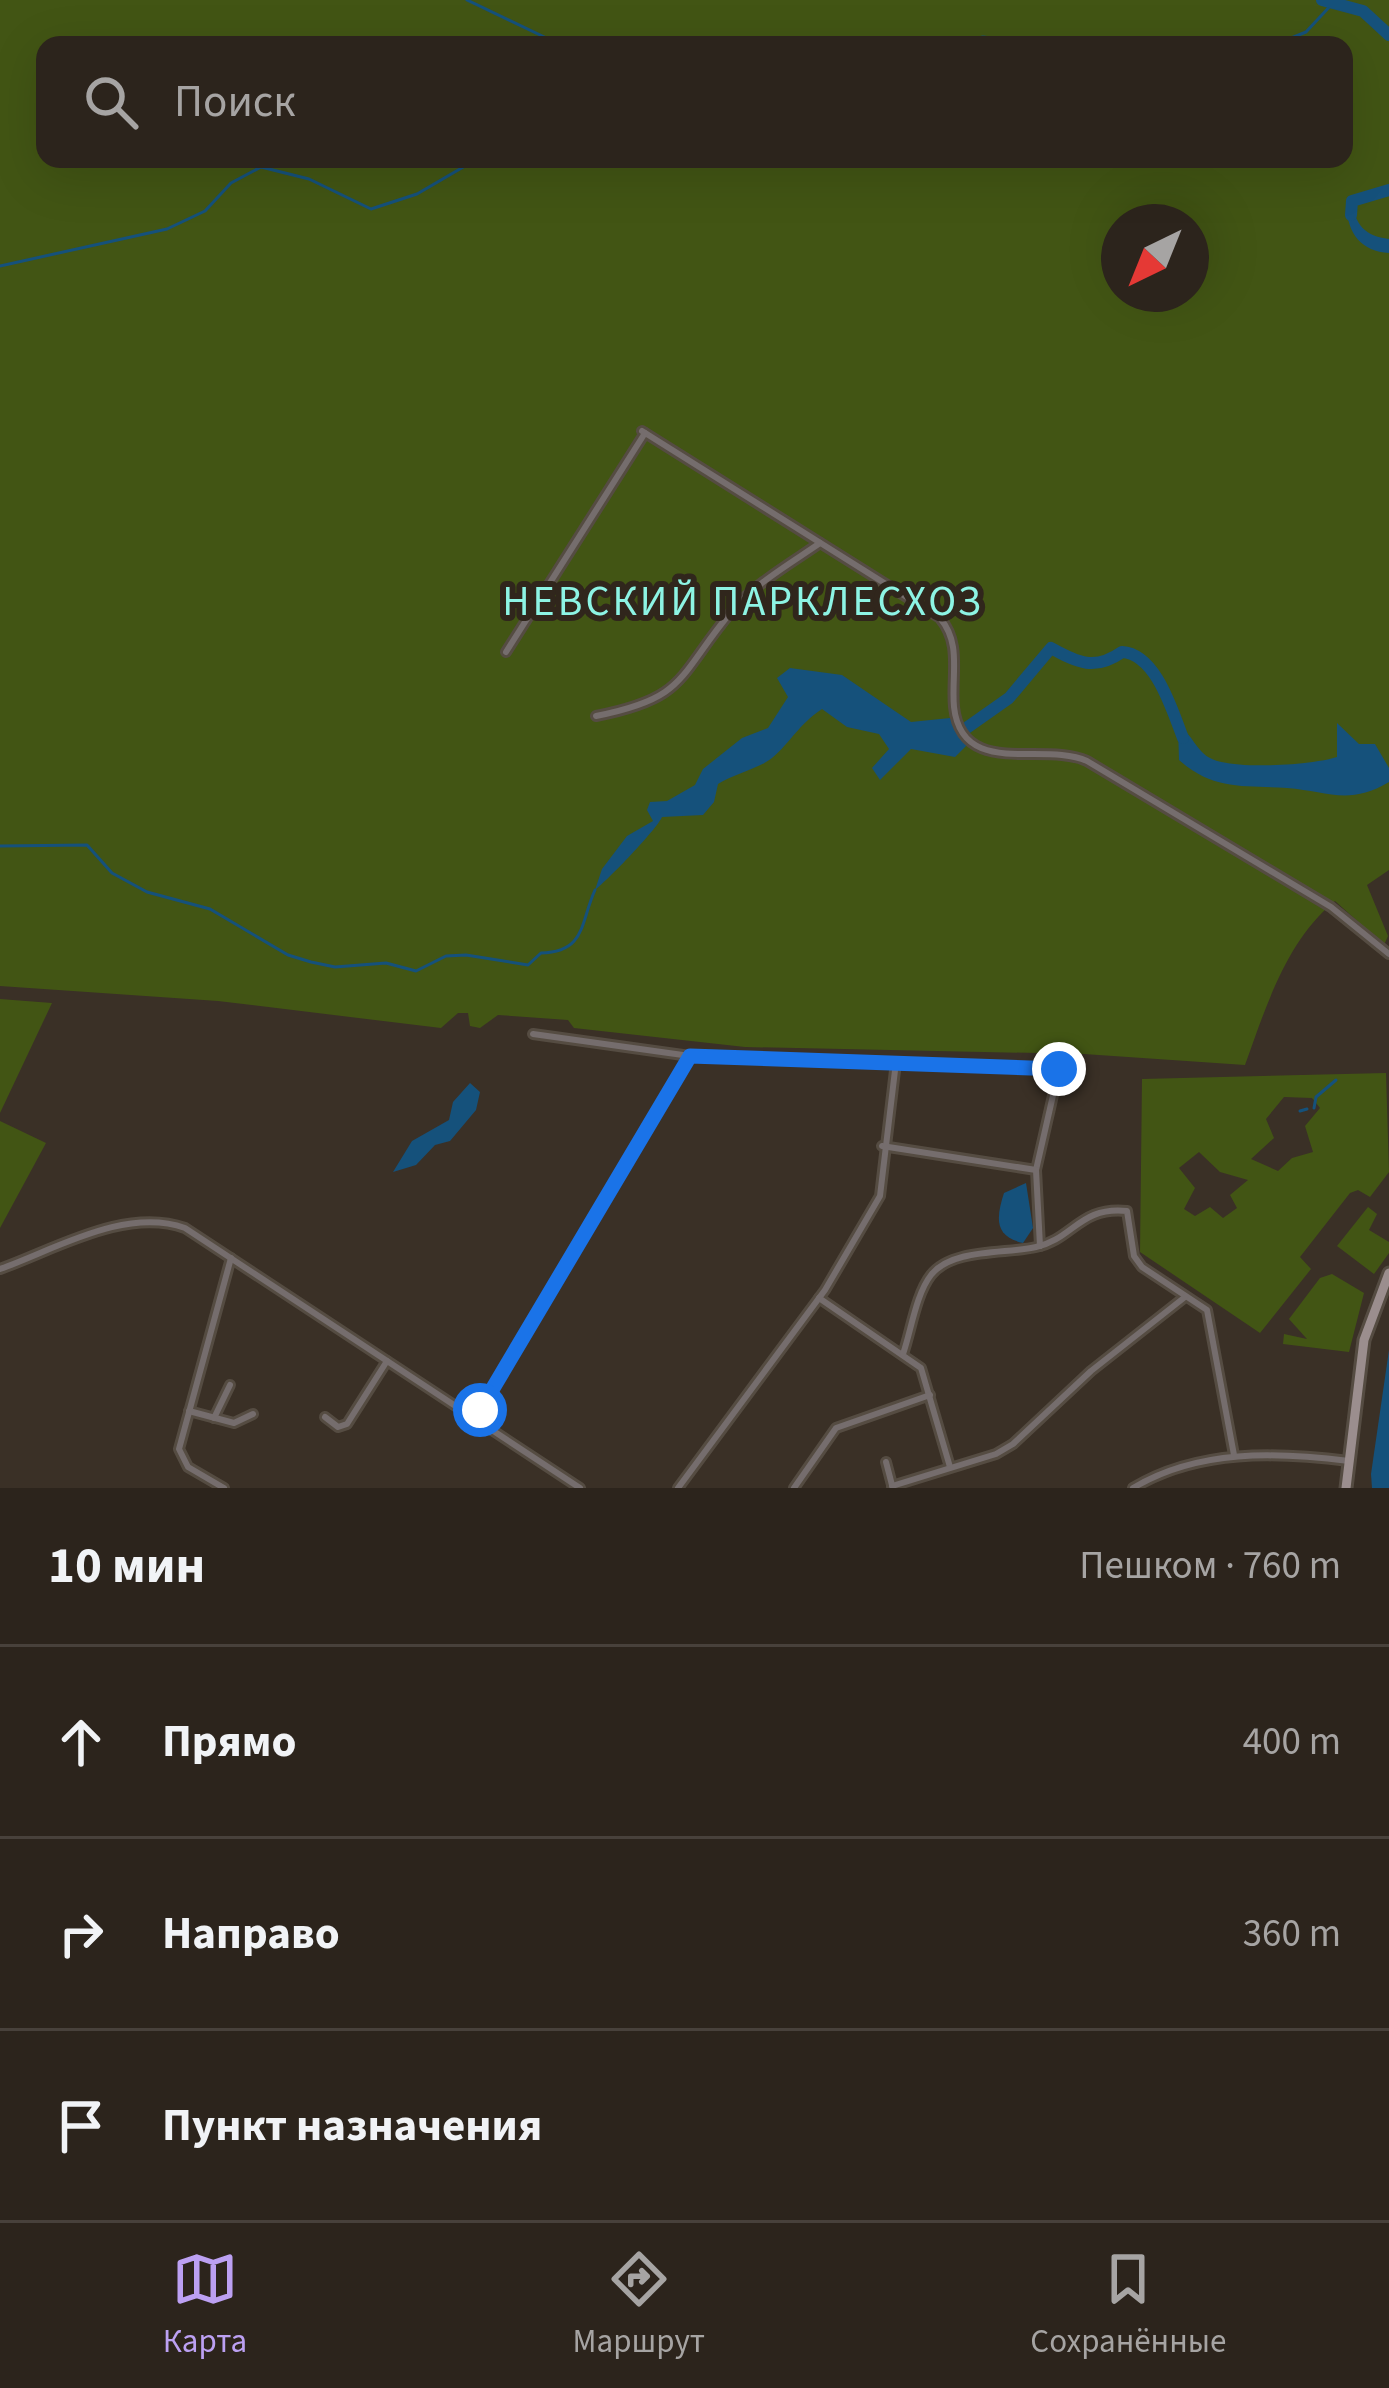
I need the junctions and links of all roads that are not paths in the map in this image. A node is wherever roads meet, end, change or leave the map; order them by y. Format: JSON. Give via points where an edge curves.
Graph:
{"nodes":[{"id":1,"x":820,"y":543,"type":"junction"},
{"id":2,"x":506,"y":652,"type":"dead end"},
{"id":3,"x":596,"y":716,"type":"dead end"},
{"id":4,"x":1389,"y":954,"type":"edge"},
{"id":5,"x":533,"y":1034,"type":"dead end"},
{"id":6,"x":690,"y":1056,"type":"junction"},
{"id":7,"x":896,"y":1062,"type":"junction"},
{"id":8,"x":882,"y":1146,"type":"junction"},
{"id":9,"x":1036,"y":1170,"type":"junction"},
{"id":10,"x":1040,"y":1246,"type":"junction"},
{"id":11,"x":231,"y":1258,"type":"junction"},
{"id":12,"x":0,"y":1269,"type":"edge"},
{"id":13,"x":1389,"y":1273,"type":"edge"},
{"id":14,"x":819,"y":1298,"type":"junction"},
{"id":15,"x":1185,"y":1298,"type":"junction"},
{"id":16,"x":903,"y":1354,"type":"junction"},
{"id":17,"x":387,"y":1361,"type":"junction"},
{"id":18,"x":230,"y":1384,"type":"dead end"},
{"id":19,"x":930,"y":1395,"type":"junction"},
{"id":20,"x":189,"y":1411,"type":"junction"},
{"id":21,"x":253,"y":1414,"type":"dead end"},
{"id":22,"x":326,"y":1417,"type":"dead end"},
{"id":23,"x":214,"y":1418,"type":"junction"},
{"id":24,"x":475,"y":1420,"type":"junction"},
{"id":25,"x":1234,"y":1456,"type":"junction"},
{"id":26,"x":1349,"y":1461,"type":"junction"},
{"id":27,"x":886,"y":1462,"type":"dead end"},
{"id":28,"x":950,"y":1467,"type":"junction"},
{"id":29,"x":892,"y":1487,"type":"edge"},
{"id":30,"x":224,"y":1488,"type":"edge"},
{"id":31,"x":580,"y":1488,"type":"edge"},
{"id":32,"x":678,"y":1488,"type":"edge"},
{"id":33,"x":794,"y":1488,"type":"edge"},
{"id":34,"x":1133,"y":1488,"type":"edge"},
{"id":35,"x":1346,"y":1488,"type":"edge"}],
"edges":[{"from":1,"to":2,"type":"street","via":[[643,432]]},
{"from":1,"to":3,"type":"street","via":[[734,608],[678,686],[660,699]]},
{"from":1,"to":4,"type":"street","via":[[949,629],[954,707],[971,742],[1005,756],[1060,753],[1087,761],[1331,907]]},
{"from":5,"to":6,"type":"street"},
{"from":6,"to":7,"type":"street"},
{"from":6,"to":24,"type":"street"},
{"from":7,"to":8,"type":"street"},
{"from":7,"to":9,"type":"street","via":[[1059,1069]]},
{"from":8,"to":9,"type":"street"},
{"from":8,"to":14,"type":"street","via":[[880,1196]]},
{"from":9,"to":10,"type":"street"},
{"from":10,"to":15,"type":"street","via":[[1077,1220],[1126,1210],[1134,1256]]},
{"from":10,"to":16,"type":"street","via":[[941,1266],[929,1277]]},
{"from":11,"to":12,"type":"street","via":[[184,1228],[145,1220]]},
{"from":11,"to":17,"type":"street"},
{"from":11,"to":20,"type":"street"},
{"from":13,"to":26,"type":"main road","via":[[1364,1340]]},
{"from":14,"to":16,"type":"street"},
{"from":14,"to":32,"type":"street"},
{"from":15,"to":25,"type":"street","via":[[1207,1310]]},
{"from":15,"to":28,"type":"street","via":[[1013,1444]]},
{"from":16,"to":19,"type":"street","via":[[921,1368]]},
{"from":17,"to":22,"type":"street","via":[[347,1424]]},
{"from":17,"to":24,"type":"street"},
{"from":18,"to":23,"type":"street"},
{"from":19,"to":28,"type":"street"},
{"from":19,"to":33,"type":"street","via":[[836,1428]]},
{"from":20,"to":23,"type":"street"},
{"from":20,"to":30,"type":"street","via":[[180,1458]]},
{"from":21,"to":23,"type":"street","via":[[234,1423]]},
{"from":24,"to":31,"type":"street"},
{"from":25,"to":26,"type":"street"},
{"from":25,"to":34,"type":"street","via":[[1186,1463]]},
{"from":26,"to":35,"type":"main road"},
{"from":27,"to":29,"type":"street"},
{"from":28,"to":29,"type":"street"}]}
